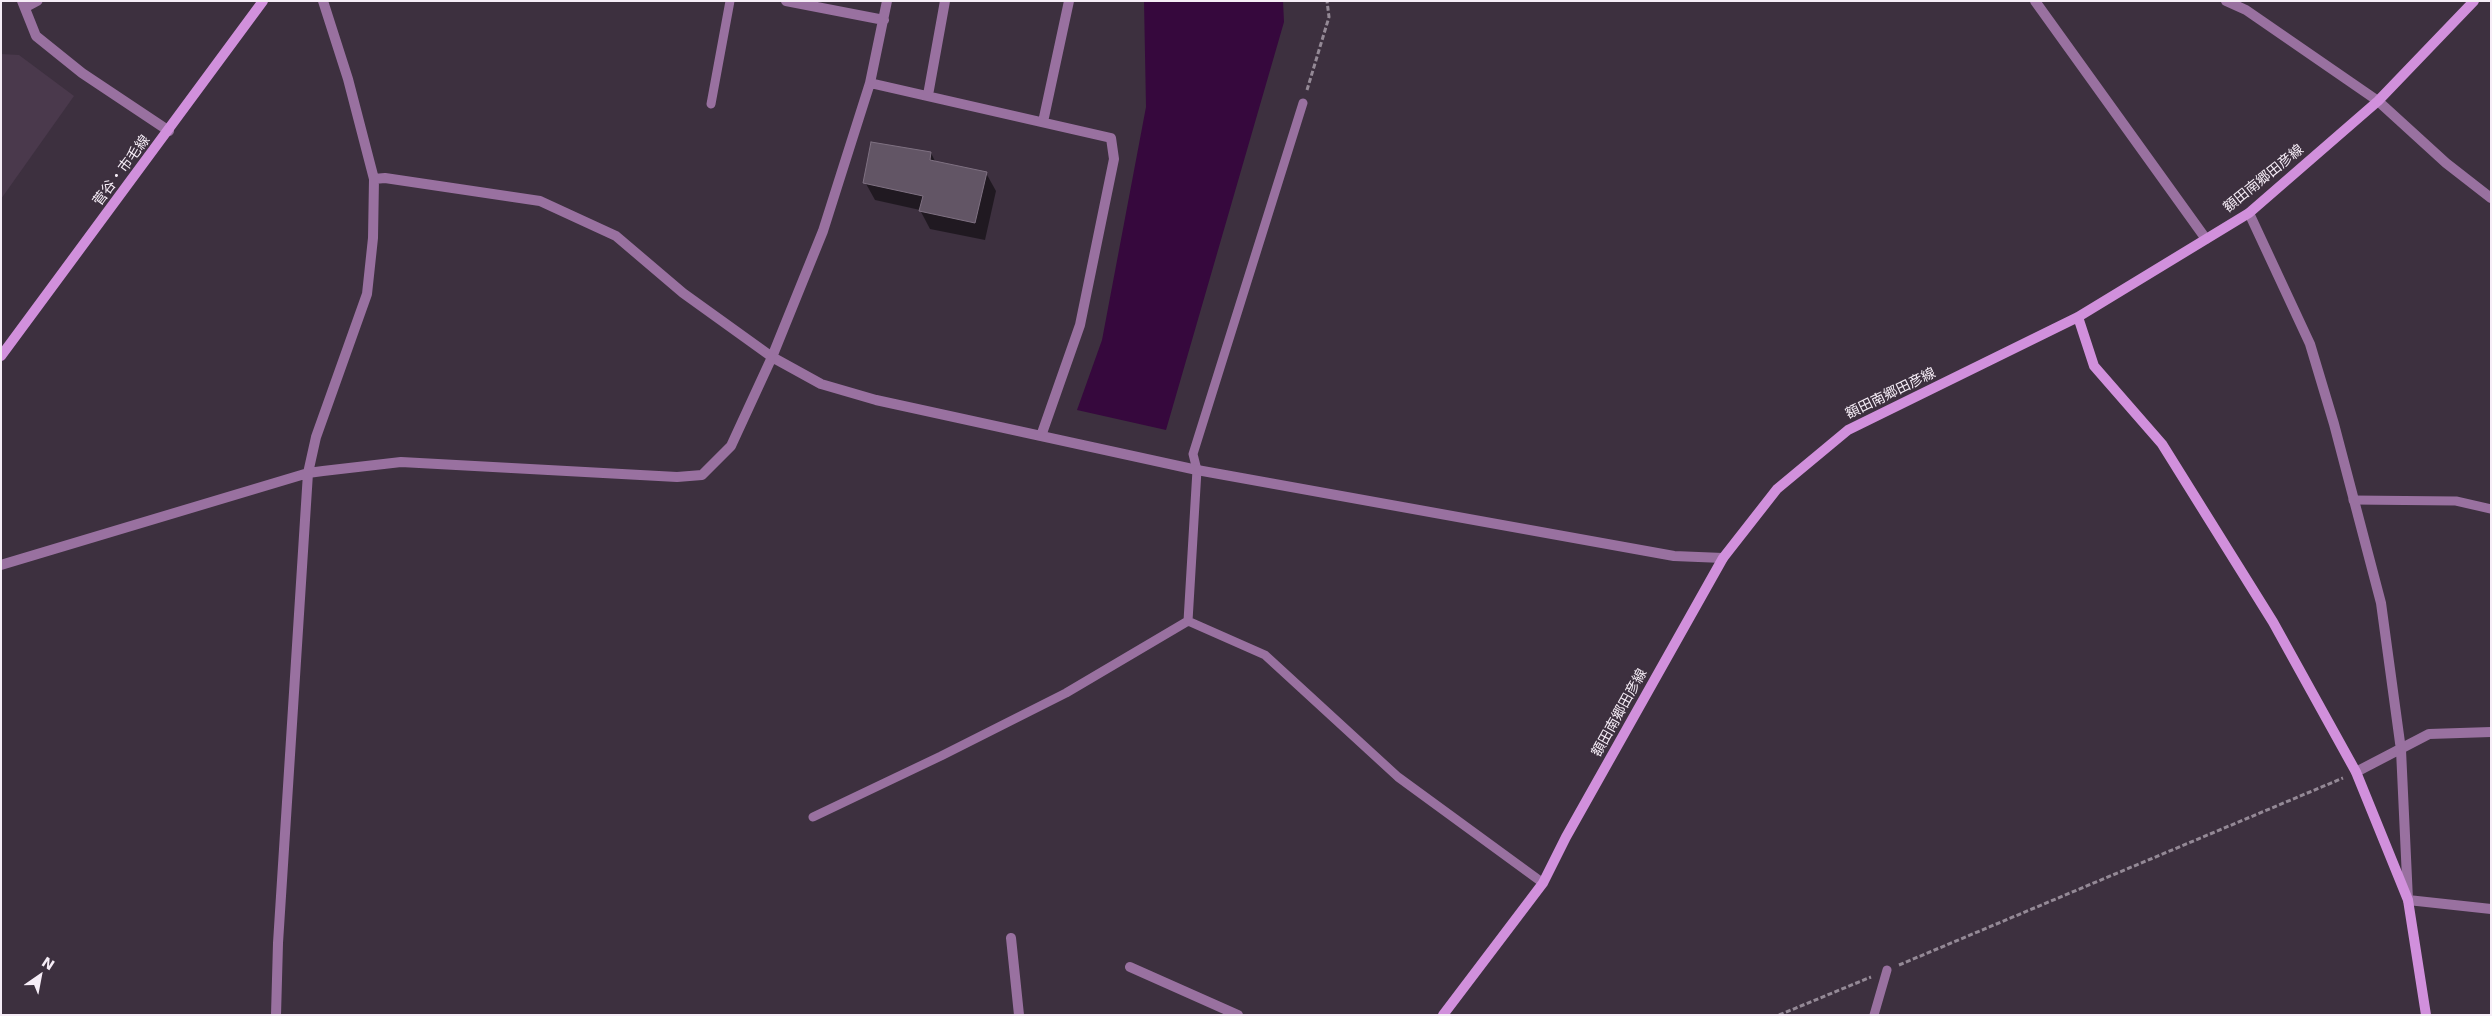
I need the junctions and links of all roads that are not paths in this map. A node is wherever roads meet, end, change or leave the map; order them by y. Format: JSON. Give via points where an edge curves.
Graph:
{"nodes":[{"id":1,"x":38,"y":1,"type":"edge"},
{"id":2,"x":263,"y":1,"type":"edge"},
{"id":3,"x":323,"y":1,"type":"edge"},
{"id":4,"x":730,"y":1,"type":"edge"},
{"id":5,"x":786,"y":1,"type":"edge"},
{"id":6,"x":887,"y":1,"type":"edge"},
{"id":7,"x":945,"y":1,"type":"edge"},
{"id":8,"x":1069,"y":1,"type":"edge"},
{"id":9,"x":2035,"y":1,"type":"edge"},
{"id":10,"x":2226,"y":1,"type":"edge"},
{"id":11,"x":2474,"y":1,"type":"edge"},
{"id":12,"x":24,"y":4,"type":"edge"},
{"id":13,"x":884,"y":20,"type":"junction"},
{"id":14,"x":870,"y":83,"type":"junction"},
{"id":15,"x":928,"y":95,"type":"junction"},
{"id":16,"x":2378,"y":101,"type":"junction"},
{"id":17,"x":1303,"y":103,"type":"road end"},
{"id":18,"x":711,"y":104,"type":"dead end"},
{"id":19,"x":1043,"y":122,"type":"junction"},
{"id":20,"x":169,"y":131,"type":"junction"},
{"id":21,"x":374,"y":180,"type":"junction"},
{"id":22,"x":2491,"y":198,"type":"edge"},
{"id":23,"x":2249,"y":213,"type":"junction"},
{"id":24,"x":2206,"y":239,"type":"junction"},
{"id":25,"x":2078,"y":317,"type":"junction"},
{"id":26,"x":1,"y":356,"type":"edge"},
{"id":27,"x":772,"y":357,"type":"junction"},
{"id":28,"x":1041,"y":436,"type":"junction"},
{"id":29,"x":1196,"y":470,"type":"junction"},
{"id":30,"x":308,"y":473,"type":"junction"},
{"id":31,"x":2354,"y":500,"type":"junction"},
{"id":32,"x":2491,"y":509,"type":"edge"},
{"id":33,"x":1723,"y":558,"type":"junction"},
{"id":34,"x":1,"y":565,"type":"edge"},
{"id":35,"x":1188,"y":620,"type":"junction"},
{"id":36,"x":2491,"y":732,"type":"edge"},
{"id":37,"x":2401,"y":750,"type":"junction"},
{"id":38,"x":2356,"y":772,"type":"junction"},
{"id":39,"x":813,"y":817,"type":"dead end"},
{"id":40,"x":1543,"y":883,"type":"junction"},
{"id":41,"x":2408,"y":900,"type":"junction"},
{"id":42,"x":2491,"y":909,"type":"edge"},
{"id":43,"x":1011,"y":938,"type":"dead end"},
{"id":44,"x":1130,"y":967,"type":"dead end"},
{"id":45,"x":1887,"y":970,"type":"road end"},
{"id":46,"x":276,"y":1015,"type":"edge"},
{"id":47,"x":1019,"y":1015,"type":"edge"},
{"id":48,"x":1238,"y":1015,"type":"edge"},
{"id":49,"x":1443,"y":1015,"type":"edge"},
{"id":50,"x":1874,"y":1015,"type":"edge"},
{"id":51,"x":2426,"y":1015,"type":"edge"}],
"edges":[{"from":1,"to":12,"type":"lane"},
{"from":2,"to":20,"type":"main road","name":"菅谷・市毛線"},
{"from":3,"to":21,"type":"street","via":[[348,79]]},
{"from":4,"to":18,"type":"lane"},
{"from":5,"to":13,"type":"street"},
{"from":6,"to":13,"type":"street"},
{"from":7,"to":15,"type":"street"},
{"from":8,"to":19,"type":"street"},
{"from":9,"to":24,"type":"street"},
{"from":10,"to":16,"type":"street","via":[[2246,10]]},
{"from":11,"to":16,"type":"main road","name":"額田南郷田彦線"},
{"from":12,"to":20,"type":"street","via":[[36,36],[82,73]]},
{"from":13,"to":14,"type":"street"},
{"from":14,"to":15,"type":"street"},
{"from":14,"to":27,"type":"street","via":[[823,231]]},
{"from":15,"to":19,"type":"street"},
{"from":16,"to":22,"type":"street","via":[[2446,163]]},
{"from":16,"to":23,"type":"main road","name":"額田南郷田彦線"},
{"from":17,"to":29,"type":"lane","via":[[1194,454]]},
{"from":19,"to":28,"type":"street","via":[[1111,138],[1114,159],[1080,325]]},
{"from":20,"to":26,"type":"main road","name":"菅谷・市毛線"},
{"from":21,"to":27,"type":"street","via":[[385,178],[540,201],[616,236],[683,293]]},
{"from":21,"to":30,"type":"street","via":[[373,238],[367,294],[316,437]]},
{"from":23,"to":24,"type":"main road","name":"額田南郷田彦線"},
{"from":23,"to":31,"type":"street","via":[[2310,344]]},
{"from":24,"to":25,"type":"main road","name":"額田南郷田彦線"},
{"from":25,"to":33,"type":"main road","name":"額田南郷田彦線","via":[[1848,430],[1777,489]]},
{"from":25,"to":38,"type":"main road","via":[[2094,366],[2162,444],[2273,622]]},
{"from":27,"to":28,"type":"street","via":[[821,384],[876,400]]},
{"from":27,"to":30,"type":"street","via":[[731,446],[702,475],[677,477],[401,462]]},
{"from":28,"to":29,"type":"street"},
{"from":29,"to":33,"type":"street","via":[[1674,556]]},
{"from":29,"to":35,"type":"lane"},
{"from":30,"to":34,"type":"street"},
{"from":30,"to":46,"type":"street"},
{"from":31,"to":32,"type":"lane","via":[[2456,501]]},
{"from":31,"to":37,"type":"street","via":[[2381,603]]},
{"from":33,"to":40,"type":"main road","name":"額田南郷田彦線","via":[[1566,836]]},
{"from":35,"to":39,"type":"lane","via":[[1066,693]]},
{"from":35,"to":40,"type":"lane","via":[[1265,655],[1398,777]]},
{"from":36,"to":37,"type":"street","via":[[2429,734]]},
{"from":37,"to":38,"type":"street"},
{"from":37,"to":41,"type":"street"},
{"from":38,"to":41,"type":"main road"},
{"from":40,"to":49,"type":"main road","name":"額田南郷田彦線"},
{"from":41,"to":42,"type":"street"},
{"from":41,"to":51,"type":"main road"},
{"from":43,"to":47,"type":"street"},
{"from":44,"to":48,"type":"street"},
{"from":45,"to":50,"type":"lane"}]}
